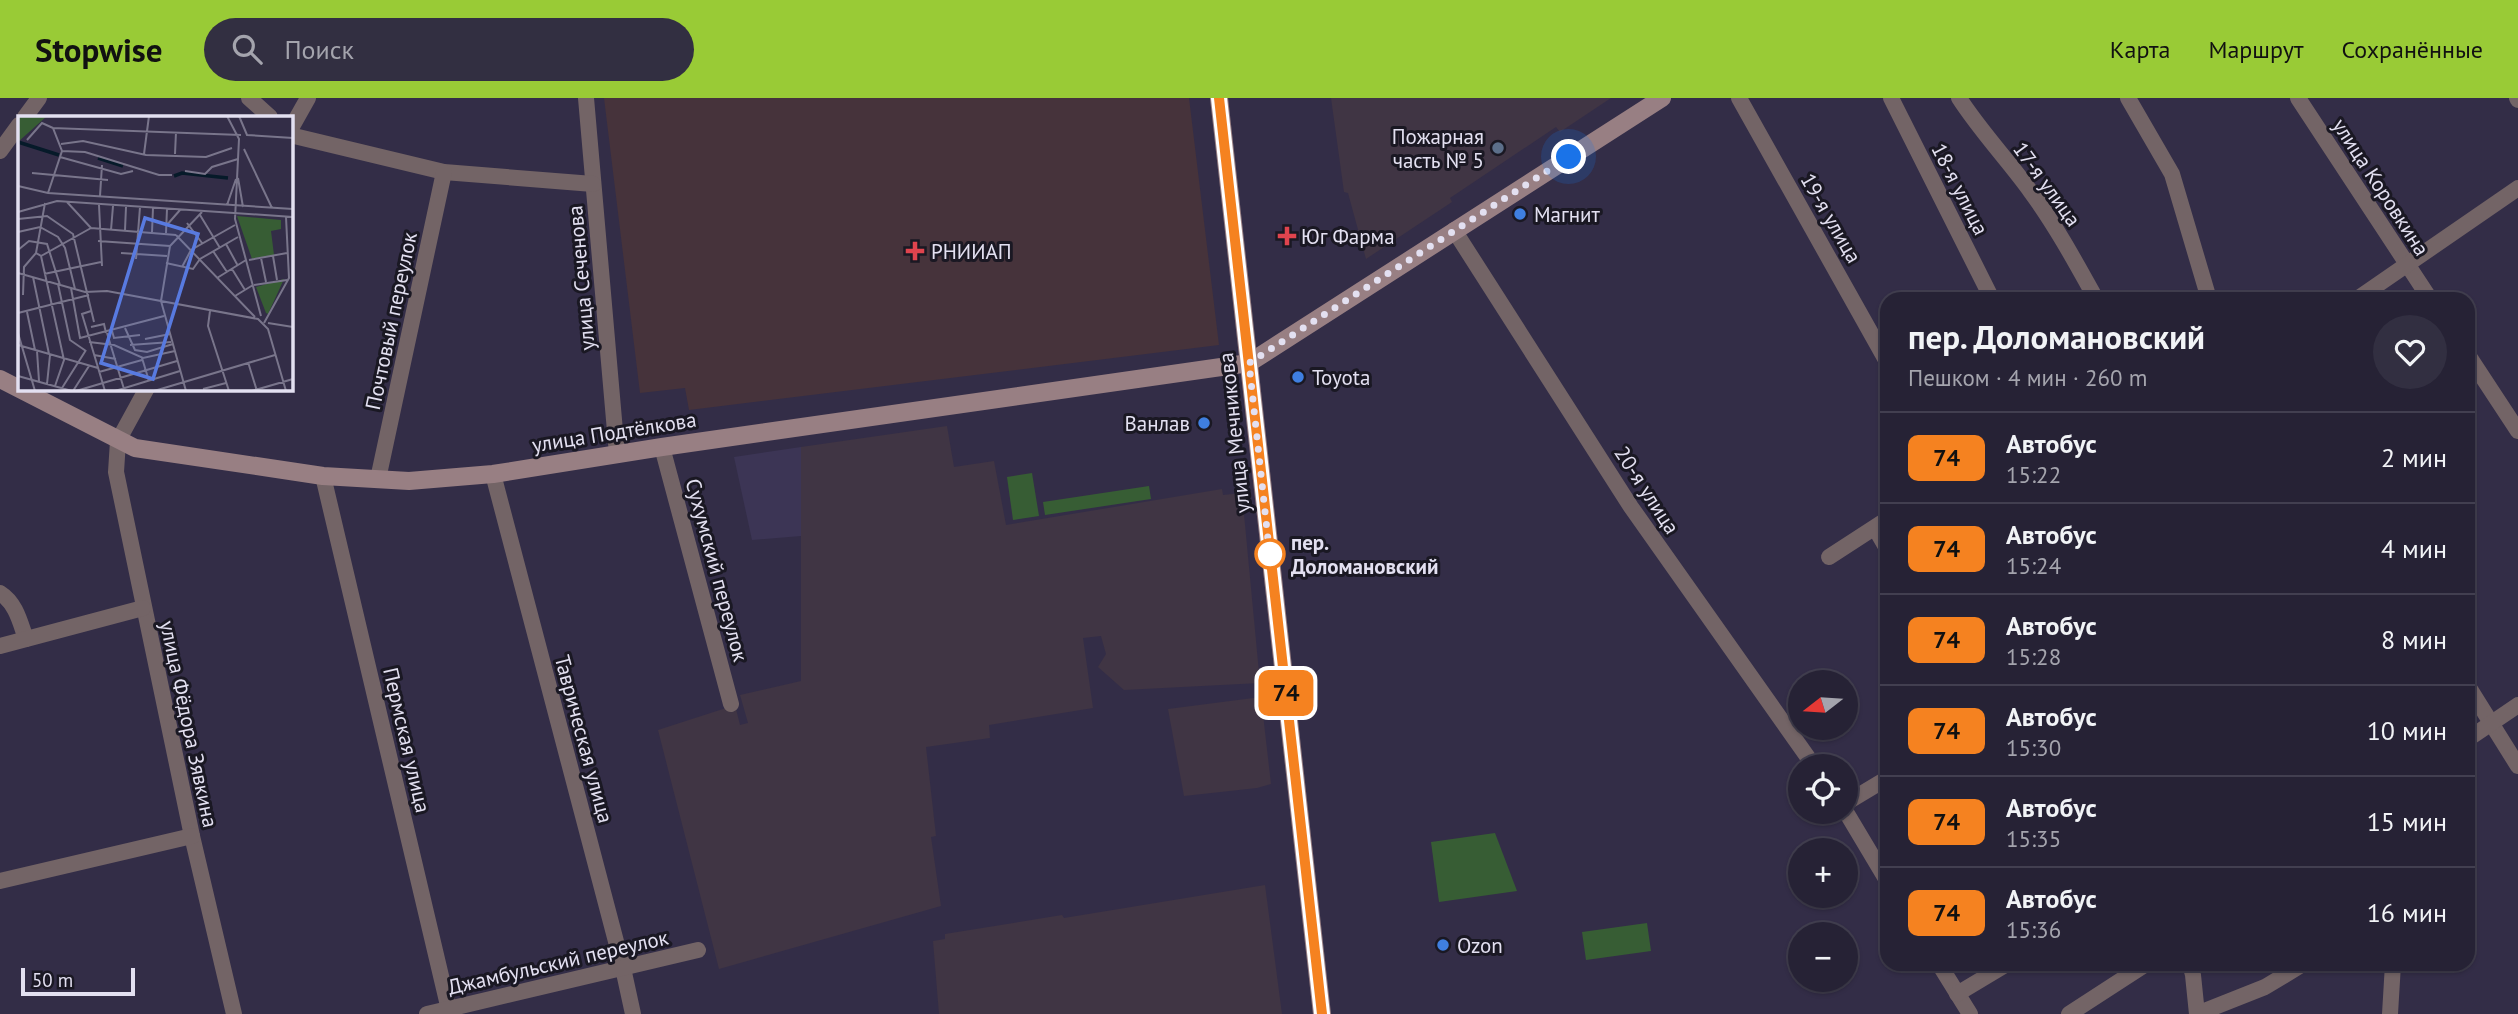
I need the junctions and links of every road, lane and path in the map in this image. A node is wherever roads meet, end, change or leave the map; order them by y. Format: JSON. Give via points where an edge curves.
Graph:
{"nodes":[{"id":1,"x":39,"y":98,"type":"edge"},
{"id":2,"x":249,"y":98,"type":"edge"},
{"id":3,"x":308,"y":98,"type":"edge"},
{"id":4,"x":586,"y":98,"type":"edge"},
{"id":5,"x":1219,"y":98,"type":"edge"},
{"id":6,"x":1662,"y":98,"type":"edge"},
{"id":7,"x":1739,"y":98,"type":"edge"},
{"id":8,"x":1891,"y":98,"type":"edge"},
{"id":9,"x":1959,"y":98,"type":"edge"},
{"id":10,"x":2128,"y":98,"type":"edge"},
{"id":11,"x":2298,"y":98,"type":"edge"},
{"id":12,"x":26,"y":116,"type":"edge"},
{"id":13,"x":269,"y":116,"type":"edge"},
{"id":14,"x":18,"y":126,"type":"edge"},
{"id":15,"x":292,"y":128,"type":"edge"},
{"id":16,"x":292,"y":133,"type":"edge"},
{"id":17,"x":0,"y":151,"type":"edge"},
{"id":18,"x":444,"y":172,"type":"junction"},
{"id":19,"x":593,"y":184,"type":"junction"},
{"id":20,"x":2518,"y":188,"type":"edge"},
{"id":21,"x":1454,"y":230,"type":"junction"},
{"id":22,"x":2406,"y":264,"type":"junction"},
{"id":23,"x":1988,"y":292,"type":"edge"},
{"id":24,"x":2092,"y":292,"type":"edge"},
{"id":25,"x":2207,"y":292,"type":"edge"},
{"id":26,"x":2367,"y":292,"type":"edge"},
{"id":27,"x":2425,"y":292,"type":"edge"},
{"id":28,"x":1880,"y":349,"type":"edge"},
{"id":29,"x":1249,"y":363,"type":"junction"},
{"id":30,"x":2475,"y":366,"type":"edge"},
{"id":31,"x":0,"y":379,"type":"edge"},
{"id":32,"x":18,"y":388,"type":"edge"},
{"id":33,"x":21,"y":390,"type":"edge"},
{"id":34,"x":146,"y":390,"type":"edge"},
{"id":35,"x":2518,"y":430,"type":"edge"},
{"id":36,"x":118,"y":441,"type":"junction"},
{"id":37,"x":662,"y":447,"type":"junction"},
{"id":38,"x":617,"y":454,"type":"junction"},
{"id":39,"x":493,"y":474,"type":"junction"},
{"id":40,"x":323,"y":476,"type":"junction"},
{"id":41,"x":378,"y":480,"type":"junction"},
{"id":42,"x":1880,"y":525,"type":"edge"},
{"id":43,"x":1829,"y":557,"type":"dead end"},
{"id":44,"x":0,"y":593,"type":"edge"},
{"id":45,"x":142,"y":608,"type":"junction"},
{"id":46,"x":26,"y":639,"type":"junction"},
{"id":47,"x":0,"y":646,"type":"edge"},
{"id":48,"x":2475,"y":697,"type":"edge"},
{"id":49,"x":731,"y":704,"type":"dead end"},
{"id":50,"x":2518,"y":705,"type":"edge"},
{"id":51,"x":2491,"y":723,"type":"junction"},
{"id":52,"x":2475,"y":734,"type":"edge"},
{"id":53,"x":1805,"y":754,"type":"edge"},
{"id":54,"x":2518,"y":766,"type":"edge"},
{"id":55,"x":1880,"y":783,"type":"edge"},
{"id":56,"x":1858,"y":796,"type":"edge"},
{"id":57,"x":1853,"y":824,"type":"edge"},
{"id":58,"x":192,"y":836,"type":"junction"},
{"id":59,"x":1880,"y":869,"type":"edge"},
{"id":60,"x":0,"y":881,"type":"edge"},
{"id":61,"x":698,"y":950,"type":"dead end"},
{"id":62,"x":622,"y":968,"type":"junction"},
{"id":63,"x":1943,"y":971,"type":"edge"},
{"id":64,"x":1995,"y":971,"type":"edge"},
{"id":65,"x":2135,"y":971,"type":"edge"},
{"id":66,"x":2192,"y":971,"type":"edge"},
{"id":67,"x":2291,"y":971,"type":"edge"},
{"id":68,"x":2393,"y":971,"type":"edge"},
{"id":69,"x":1957,"y":994,"type":"junction"},
{"id":70,"x":449,"y":1012,"type":"edge"},
{"id":71,"x":234,"y":1014,"type":"edge"},
{"id":72,"x":427,"y":1014,"type":"edge"},
{"id":73,"x":633,"y":1014,"type":"edge"},
{"id":74,"x":1322,"y":1014,"type":"edge"},
{"id":75,"x":1970,"y":1014,"type":"edge"},
{"id":76,"x":2069,"y":1014,"type":"edge"},
{"id":77,"x":2197,"y":1014,"type":"edge"},
{"id":78,"x":2390,"y":1014,"type":"edge"}],
"edges":[{"from":1,"to":12,"type":"street"},
{"from":2,"to":13,"type":"street"},
{"from":3,"to":15,"type":"street"},
{"from":4,"to":19,"type":"street","name":"улица Сеченова"},
{"from":5,"to":29,"type":"street","name":"улица Мечникова"},
{"from":6,"to":21,"type":"street"},
{"from":7,"to":28,"type":"street","name":"19-я улица"},
{"from":8,"to":23,"type":"street","name":"18-я улица"},
{"from":9,"to":24,"type":"street","name":"17-я улица","via":[[1979,130],[2031,192]]},
{"from":10,"to":25,"type":"street","via":[[2172,174]]},
{"from":11,"to":22,"type":"street","name":"улица Коровкина"},
{"from":14,"to":17,"type":"street"},
{"from":16,"to":18,"type":"street"},
{"from":18,"to":19,"type":"street"},
{"from":18,"to":41,"type":"street","name":"Почтовый переулок"},
{"from":19,"to":38,"type":"street","name":"улица Сеченова"},
{"from":20,"to":22,"type":"street"},
{"from":21,"to":29,"type":"street"},
{"from":21,"to":53,"type":"street","name":"20-я улица","via":[[1631,508]]},
{"from":22,"to":26,"type":"street"},
{"from":22,"to":27,"type":"street","name":"улица Коровкина"},
{"from":29,"to":37,"type":"street","name":"улица Подтёлкова"},
{"from":29,"to":74,"type":"street","name":"улица Мечникова"},
{"from":30,"to":35,"type":"street"},
{"from":31,"to":32,"type":"street","name":"улица Подтёлкова"},
{"from":33,"to":36,"type":"street","name":"улица Подтёлкова"},
{"from":34,"to":36,"type":"street"},
{"from":36,"to":40,"type":"street","name":"улица Подтёлкова","via":[[135,448]]},
{"from":36,"to":45,"type":"street","name":"улица Фёдора Зявкина","via":[[116,472]]},
{"from":37,"to":38,"type":"street","name":"улица Подтёлкова"},
{"from":37,"to":49,"type":"street","name":"Сухумский переулок"},
{"from":38,"to":39,"type":"street","name":"улица Подтёлкова"},
{"from":39,"to":41,"type":"street","name":"улица Подтёлкова"},
{"from":39,"to":62,"type":"street","name":"Таврическая улица"},
{"from":40,"to":41,"type":"street","name":"улица Подтёлкова"},
{"from":40,"to":70,"type":"street","name":"Пермская улица"},
{"from":42,"to":43,"type":"street"},
{"from":44,"to":46,"type":"street","via":[[17,612]]},
{"from":45,"to":46,"type":"street"},
{"from":45,"to":58,"type":"street","name":"улица Фёдора Зявкина"},
{"from":46,"to":47,"type":"street"},
{"from":48,"to":51,"type":"street"},
{"from":50,"to":51,"type":"street"},
{"from":51,"to":52,"type":"street"},
{"from":51,"to":54,"type":"street"},
{"from":55,"to":56,"type":"street"},
{"from":57,"to":59,"type":"street"},
{"from":58,"to":60,"type":"street"},
{"from":58,"to":71,"type":"street","name":"улица Фёдора Зявкина"},
{"from":61,"to":62,"type":"street","name":"Джамбульский переулок"},
{"from":62,"to":70,"type":"street","name":"Джамбульский переулок"},
{"from":62,"to":73,"type":"street","name":"Таврическая улица"},
{"from":63,"to":69,"type":"street"},
{"from":64,"to":69,"type":"street"},
{"from":65,"to":76,"type":"street"},
{"from":66,"to":77,"type":"street"},
{"from":67,"to":77,"type":"street","via":[[2265,987]]},
{"from":68,"to":78,"type":"street"},
{"from":69,"to":75,"type":"street"},
{"from":70,"to":72,"type":"street","name":"Джамбульский переулок"}]}
